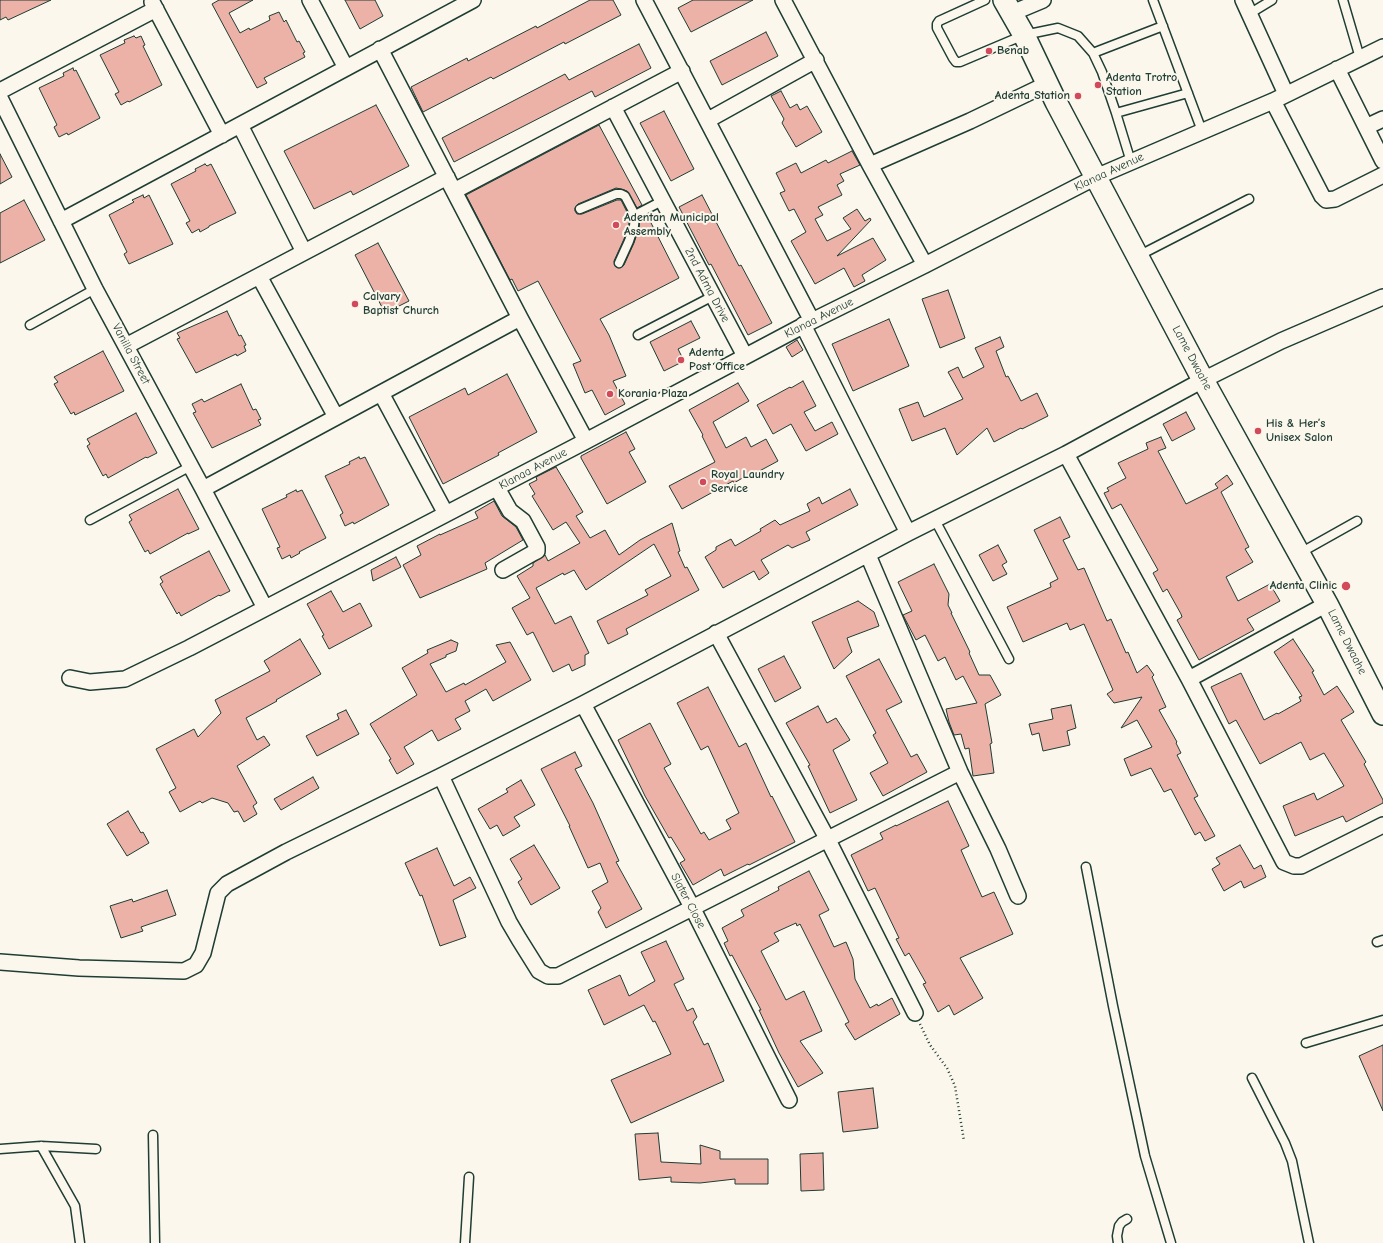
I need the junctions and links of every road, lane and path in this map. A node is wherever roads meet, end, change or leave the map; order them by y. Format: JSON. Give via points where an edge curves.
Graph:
{"nodes":[{"id":1,"x":310,"y":0,"type":"edge"},
{"id":2,"x":473,"y":0,"type":"edge"},
{"id":3,"x":644,"y":0,"type":"edge"},
{"id":4,"x":783,"y":0,"type":"edge"},
{"id":5,"x":984,"y":0,"type":"edge"},
{"id":6,"x":1043,"y":0,"type":"edge"},
{"id":7,"x":1153,"y":0,"type":"edge"},
{"id":8,"x":1243,"y":0,"type":"edge"},
{"id":9,"x":1272,"y":0,"type":"edge"},
{"id":10,"x":1343,"y":0,"type":"edge"},
{"id":11,"x":153,"y":5,"type":"edge"},
{"id":12,"x":1008,"y":7,"type":"edge"},
{"id":13,"x":1249,"y":14,"type":"junction"},
{"id":14,"x":1162,"y":26,"type":"junction"},
{"id":15,"x":1024,"y":35,"type":"junction"},
{"id":16,"x":1383,"y":47,"type":"edge"},
{"id":17,"x":380,"y":49,"type":"junction"},
{"id":18,"x":1093,"y":53,"type":"junction"},
{"id":19,"x":1360,"y":58,"type":"junction"},
{"id":20,"x":816,"y":60,"type":"junction"},
{"id":21,"x":346,"y":68,"type":"junction"},
{"id":22,"x":1337,"y":69,"type":"junction"},
{"id":23,"x":682,"y":71,"type":"junction"},
{"id":24,"x":1047,"y":84,"type":"junction"},
{"id":25,"x":0,"y":91,"type":"edge"},
{"id":26,"x":1188,"y":93,"type":"junction"},
{"id":27,"x":0,"y":98,"type":"edge"},
{"id":28,"x":1279,"y":98,"type":"junction"},
{"id":29,"x":613,"y":107,"type":"junction"},
{"id":30,"x":1116,"y":113,"type":"junction"},
{"id":31,"x":4,"y":117,"type":"edge"},
{"id":32,"x":1383,"y":118,"type":"edge"},
{"id":33,"x":708,"y":120,"type":"junction"},
{"id":34,"x":240,"y":125,"type":"junction"},
{"id":35,"x":1366,"y":127,"type":"junction"},
{"id":36,"x":1202,"y":131,"type":"junction"},
{"id":37,"x":222,"y":135,"type":"junction"},
{"id":38,"x":1383,"y":161,"type":"edge"},
{"id":39,"x":1131,"y":162,"type":"junction"},
{"id":40,"x":870,"y":165,"type":"junction"},
{"id":41,"x":1383,"y":175,"type":"edge"},
{"id":42,"x":447,"y":177,"type":"junction"},
{"id":43,"x":1096,"y":177,"type":"junction"},
{"id":44,"x":454,"y":190,"type":"junction"},
{"id":45,"x":1249,"y":199,"type":"dead end"},
{"id":46,"x":662,"y":201,"type":"junction"},
{"id":47,"x":580,"y":210,"type":"dead end"},
{"id":48,"x":635,"y":215,"type":"junction"},
{"id":49,"x":61,"y":221,"type":"junction"},
{"id":50,"x":304,"y":252,"type":"junction"},
{"id":51,"x":1138,"y":256,"type":"junction"},
{"id":52,"x":619,"y":263,"type":"dead end"},
{"id":53,"x":925,"y":265,"type":"junction"},
{"id":54,"x":259,"y":276,"type":"junction"},
{"id":55,"x":96,"y":289,"type":"junction"},
{"id":56,"x":713,"y":296,"type":"junction"},
{"id":57,"x":1383,"y":297,"type":"edge"},
{"id":58,"x":520,"y":318,"type":"junction"},
{"id":59,"x":808,"y":323,"type":"junction"},
{"id":60,"x":30,"y":325,"type":"dead end"},
{"id":61,"x":638,"y":335,"type":"dead end"},
{"id":62,"x":126,"y":346,"type":"junction"},
{"id":63,"x":745,"y":356,"type":"junction"},
{"id":64,"x":1203,"y":380,"type":"junction"},
{"id":65,"x":381,"y":393,"type":"junction"},
{"id":66,"x":336,"y":418,"type":"junction"},
{"id":67,"x":586,"y":441,"type":"junction"},
{"id":68,"x":1066,"y":454,"type":"junction"},
{"id":69,"x":191,"y":466,"type":"junction"},
{"id":70,"x":497,"y":488,"type":"junction"},
{"id":71,"x":203,"y":489,"type":"junction"},
{"id":72,"x":446,"y":514,"type":"junction"},
{"id":73,"x":90,"y":520,"type":"dead end"},
{"id":74,"x":935,"y":520,"type":"junction"},
{"id":75,"x":1357,"y":521,"type":"dead end"},
{"id":76,"x":908,"y":533,"type":"junction"},
{"id":77,"x":1299,"y":553,"type":"junction"},
{"id":78,"x":868,"y":555,"type":"junction"},
{"id":79,"x":503,"y":570,"type":"dead end"},
{"id":80,"x":1327,"y":604,"type":"junction"},
{"id":81,"x":266,"y":608,"type":"junction"},
{"id":82,"x":716,"y":633,"type":"junction"},
{"id":83,"x":1009,"y":658,"type":"dead end"},
{"id":84,"x":70,"y":678,"type":"dead end"},
{"id":85,"x":1189,"y":679,"type":"junction"},
{"id":86,"x":583,"y":704,"type":"junction"},
{"id":87,"x":1383,"y":714,"type":"edge"},
{"id":88,"x":960,"y":772,"type":"junction"},
{"id":89,"x":441,"y":776,"type":"junction"},
{"id":90,"x":1383,"y":825,"type":"edge"},
{"id":91,"x":828,"y":840,"type":"junction"},
{"id":92,"x":1086,"y":867,"type":"dead end"},
{"id":93,"x":1018,"y":896,"type":"dead end"},
{"id":94,"x":693,"y":908,"type":"junction"},
{"id":95,"x":0,"y":962,"type":"edge"},
{"id":96,"x":915,"y":1013,"type":"joint"},
{"id":97,"x":1383,"y":1020,"type":"edge"},
{"id":98,"x":1306,"y":1043,"type":"dead end"},
{"id":99,"x":1252,"y":1078,"type":"dead end"},
{"id":100,"x":790,"y":1100,"type":"dead end"},
{"id":101,"x":152,"y":1135,"type":"dead end"},
{"id":102,"x":964,"y":1141,"type":"dead end"},
{"id":103,"x":41,"y":1146,"type":"junction"},
{"id":104,"x":0,"y":1149,"type":"edge"},
{"id":105,"x":96,"y":1149,"type":"dead end"},
{"id":106,"x":469,"y":1176,"type":"dead end"},
{"id":107,"x":1127,"y":1219,"type":"dead end"},
{"id":108,"x":80,"y":1243,"type":"edge"},
{"id":109,"x":155,"y":1243,"type":"edge"},
{"id":110,"x":465,"y":1243,"type":"edge"},
{"id":111,"x":1118,"y":1243,"type":"edge"},
{"id":112,"x":1171,"y":1243,"type":"edge"},
{"id":113,"x":1308,"y":1243,"type":"edge"}],
"edges":[{"from":1,"to":21,"type":"street"},
{"from":2,"to":17,"type":"street"},
{"from":3,"to":23,"type":"street"},
{"from":4,"to":20,"type":"street"},
{"from":5,"to":15,"type":"lane","via":[[937,24],[956,62]]},
{"from":6,"to":12,"type":"street"},
{"from":7,"to":14,"type":"lane"},
{"from":8,"to":13,"type":"street"},
{"from":9,"to":13,"type":"lane"},
{"from":10,"to":19,"type":"lane"},
{"from":11,"to":25,"type":"street"},
{"from":11,"to":37,"type":"street"},
{"from":12,"to":15,"type":"street","name":"Lame Dwaahe"},
{"from":13,"to":28,"type":"street"},
{"from":14,"to":18,"type":"lane"},
{"from":14,"to":26,"type":"lane"},
{"from":15,"to":18,"type":"lane","via":[[1058,28],[1078,36]]},
{"from":15,"to":24,"type":"street","name":"Lame Dwaahe"},
{"from":16,"to":19,"type":"street","name":"Klanaa Avenue"},
{"from":17,"to":21,"type":"street"},
{"from":17,"to":42,"type":"street"},
{"from":18,"to":30,"type":"lane"},
{"from":19,"to":22,"type":"street","name":"Klanaa Avenue"},
{"from":20,"to":33,"type":"street"},
{"from":20,"to":40,"type":"street"},
{"from":21,"to":34,"type":"street"},
{"from":22,"to":28,"type":"street","name":"Klanaa Avenue"},
{"from":22,"to":35,"type":"street"},
{"from":23,"to":29,"type":"street"},
{"from":23,"to":33,"type":"street"},
{"from":24,"to":40,"type":"street"},
{"from":24,"to":43,"type":"street","name":"Lame Dwaahe"},
{"from":26,"to":30,"type":"lane"},
{"from":26,"to":36,"type":"lane"},
{"from":27,"to":31,"type":"street","name":"Vanilla Street"},
{"from":28,"to":36,"type":"street","name":"Klanaa Avenue"},
{"from":28,"to":41,"type":"street","via":[[1326,200],[1335,199]]},
{"from":29,"to":44,"type":"street"},
{"from":29,"to":46,"type":"street","name":"2nd Adma Drive"},
{"from":30,"to":39,"type":"lane"},
{"from":31,"to":49,"type":"street","name":"Vanilla Street"},
{"from":32,"to":35,"type":"street"},
{"from":33,"to":59,"type":"street"},
{"from":34,"to":37,"type":"street"},
{"from":34,"to":50,"type":"street"},
{"from":35,"to":38,"type":"street"},
{"from":36,"to":39,"type":"street","name":"Klanaa Avenue"},
{"from":37,"to":49,"type":"street"},
{"from":39,"to":43,"type":"street","name":"Klanaa Avenue"},
{"from":40,"to":53,"type":"street"},
{"from":42,"to":44,"type":"street"},
{"from":42,"to":50,"type":"street"},
{"from":43,"to":51,"type":"street","name":"Lame Dwaahe"},
{"from":43,"to":53,"type":"street","name":"Klanaa Avenue"},
{"from":44,"to":58,"type":"street"},
{"from":45,"to":51,"type":"lane"},
{"from":46,"to":48,"type":"lane"},
{"from":46,"to":56,"type":"street","name":"2nd Adma Drive"},
{"from":47,"to":48,"type":"lane","via":[[621,194],[625,196]]},
{"from":48,"to":52,"type":"lane","via":[[629,242]]},
{"from":49,"to":55,"type":"street","name":"Vanilla Street"},
{"from":50,"to":54,"type":"street"},
{"from":51,"to":64,"type":"street","name":"Lame Dwaahe"},
{"from":53,"to":59,"type":"street","name":"Klanaa Avenue"},
{"from":54,"to":62,"type":"street"},
{"from":54,"to":66,"type":"street"},
{"from":55,"to":60,"type":"lane"},
{"from":55,"to":62,"type":"street","name":"Vanilla Street"},
{"from":56,"to":61,"type":"lane"},
{"from":56,"to":63,"type":"street","name":"2nd Adma Drive"},
{"from":57,"to":64,"type":"street","via":[[1281,341]]},
{"from":58,"to":65,"type":"street"},
{"from":58,"to":67,"type":"street"},
{"from":59,"to":63,"type":"street","name":"Klanaa Avenue"},
{"from":59,"to":76,"type":"street"},
{"from":62,"to":69,"type":"street","name":"Vanilla Street"},
{"from":63,"to":67,"type":"street","name":"Klanaa Avenue"},
{"from":64,"to":68,"type":"street"},
{"from":64,"to":77,"type":"street","name":"Lame Dwaahe"},
{"from":65,"to":66,"type":"street"},
{"from":65,"to":72,"type":"street"},
{"from":66,"to":71,"type":"street"},
{"from":67,"to":70,"type":"street","name":"Klanaa Avenue"},
{"from":68,"to":74,"type":"street"},
{"from":68,"to":85,"type":"street"},
{"from":69,"to":71,"type":"street","name":"Vanilla Street"},
{"from":69,"to":73,"type":"lane"},
{"from":70,"to":72,"type":"street","name":"Klanaa Avenue"},
{"from":70,"to":79,"type":"street","via":[[510,511],[523,521],[537,548],[533,553]]},
{"from":71,"to":81,"type":"street","name":"Vanilla Street"},
{"from":72,"to":81,"type":"street","name":"Klanaa Avenue"},
{"from":74,"to":76,"type":"street"},
{"from":74,"to":83,"type":"lane"},
{"from":75,"to":77,"type":"lane"},
{"from":76,"to":78,"type":"street"},
{"from":77,"to":80,"type":"street","name":"Lame Dwaahe"},
{"from":78,"to":82,"type":"street"},
{"from":78,"to":88,"type":"street"},
{"from":80,"to":85,"type":"street"},
{"from":80,"to":87,"type":"street","name":"Lame Dwaahe"},
{"from":81,"to":84,"type":"street","name":"Klanaa Avenue","via":[[125,679],[90,682]]},
{"from":82,"to":86,"type":"street"},
{"from":82,"to":91,"type":"street"},
{"from":85,"to":90,"type":"street","via":[[1284,862],[1301,866]]},
{"from":86,"to":89,"type":"street"},
{"from":86,"to":94,"type":"street","name":"Slater Close"},
{"from":88,"to":91,"type":"street"},
{"from":88,"to":93,"type":"street"},
{"from":89,"to":94,"type":"street","via":[[509,922],[540,971],[548,976],[558,976]]},
{"from":89,"to":95,"type":"street","via":[[227,884],[218,893],[203,953],[196,966],[184,971],[79,968]]},
{"from":91,"to":94,"type":"street"},
{"from":91,"to":96,"type":"street"},
{"from":92,"to":112,"type":"lane","via":[[1145,1156]]},
{"from":94,"to":100,"type":"street","name":"Slater Close"},
{"from":96,"to":102,"type":"path","via":[[930,1045],[947,1068],[955,1086]]},
{"from":97,"to":98,"type":"lane"},
{"from":99,"to":113,"type":"lane","via":[[1288,1149]]},
{"from":101,"to":109,"type":"lane"},
{"from":103,"to":104,"type":"lane"},
{"from":103,"to":105,"type":"lane"},
{"from":103,"to":108,"type":"lane","via":[[75,1206]]},
{"from":106,"to":110,"type":"lane"},
{"from":107,"to":111,"type":"lane","via":[[1119,1226]]}]}
